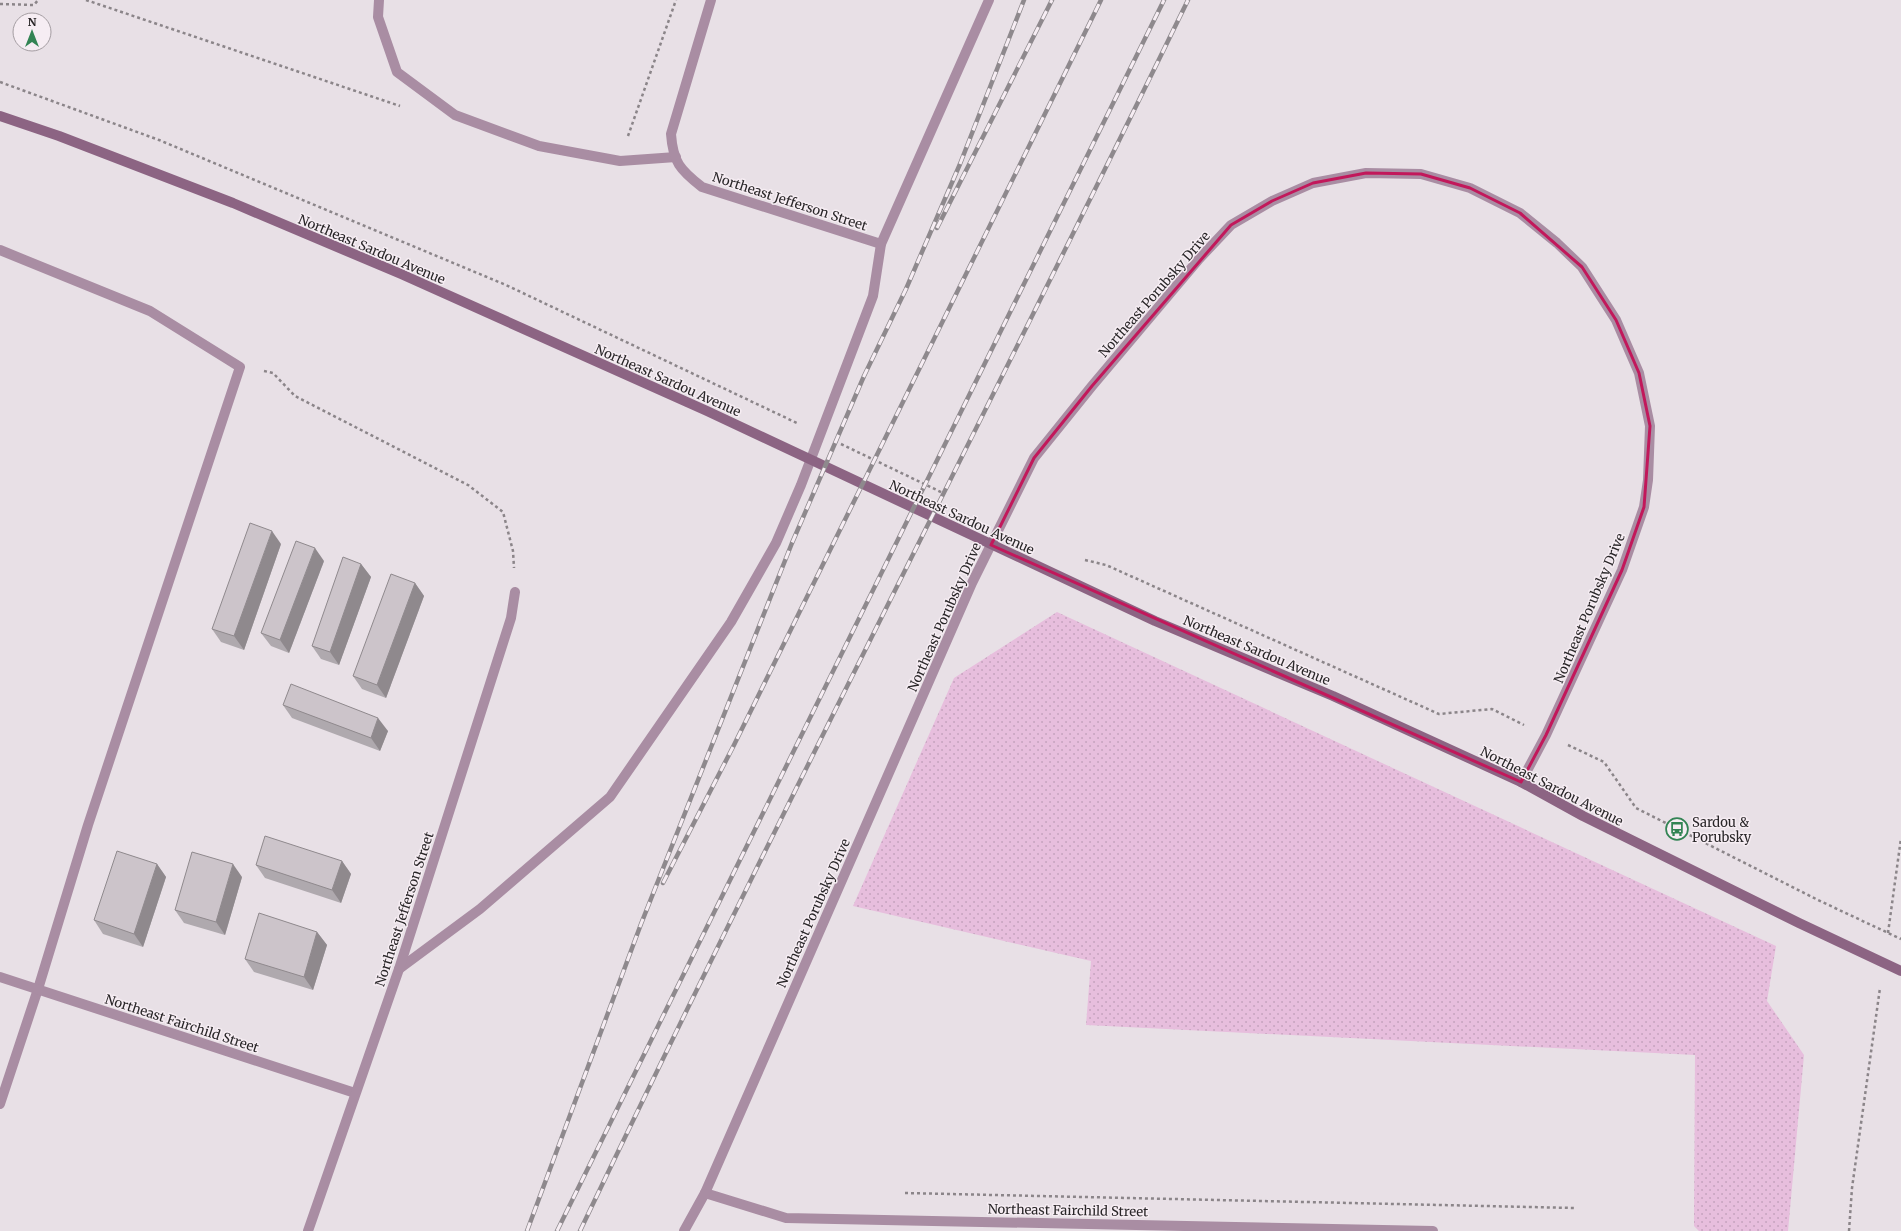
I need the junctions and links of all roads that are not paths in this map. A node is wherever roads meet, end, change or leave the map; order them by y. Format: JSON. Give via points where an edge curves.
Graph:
{"nodes":[{"id":1,"x":379,"y":0,"type":"edge"},
{"id":2,"x":711,"y":0,"type":"edge"},
{"id":3,"x":989,"y":0,"type":"edge"},
{"id":4,"x":0,"y":116,"type":"edge"},
{"id":5,"x":676,"y":157,"type":"junction"},
{"id":6,"x":881,"y":244,"type":"junction"},
{"id":7,"x":0,"y":250,"type":"edge"},
{"id":8,"x":515,"y":592,"type":"road end"},
{"id":9,"x":1521,"y":782,"type":"junction"},
{"id":10,"x":400,"y":969,"type":"junction"},
{"id":11,"x":1901,"y":970,"type":"edge"},
{"id":12,"x":0,"y":977,"type":"edge"},
{"id":13,"x":38,"y":989,"type":"junction"},
{"id":14,"x":355,"y":1093,"type":"junction"},
{"id":15,"x":0,"y":1104,"type":"edge"},
{"id":16,"x":705,"y":1193,"type":"junction"},
{"id":17,"x":308,"y":1231,"type":"edge"},
{"id":18,"x":684,"y":1231,"type":"edge"},
{"id":19,"x":1433,"y":1231,"type":"edge"}],
"edges":[{"from":1,"to":5,"type":"street","via":[[378,17],[397,72],[455,115],[539,146],[620,161]]},
{"from":2,"to":5,"type":"street","name":"Northeast Jefferson Street","via":[[671,134]]},
{"from":3,"to":6,"type":"street"},
{"from":4,"to":9,"type":"main road","name":"Northeast Sardou Avenue","via":[[233,203],[401,274],[707,411],[1155,621],[1333,696]]},
{"from":5,"to":6,"type":"street","name":"Northeast Jefferson Street","via":[[683,172],[702,187]]},
{"from":6,"to":10,"type":"street","via":[[873,296],[801,486],[776,542],[731,622],[610,796],[480,909]]},
{"from":7,"to":13,"type":"street","via":[[150,311],[240,367],[88,825]]},
{"from":8,"to":10,"type":"street","name":"Northeast Jefferson Street","via":[[511,618]]},
{"from":9,"to":11,"type":"main road","name":"Northeast Sardou Avenue","via":[[1583,816],[1799,923]]},
{"from":9,"to":16,"type":"street","name":"Northeast Porubsky Drive","via":[[1546,735],[1622,570],[1644,507],[1650,426],[1639,373],[1616,320],[1582,267],[1520,213],[1470,188],[1421,174],[1366,173],[1313,183],[1272,201],[1231,225],[1199,259],[1034,458],[972,583]]},
{"from":10,"to":14,"type":"street","name":"Northeast Jefferson Street"},
{"from":12,"to":13,"type":"street","name":"Northeast Fairchild Street"},
{"from":13,"to":14,"type":"street","name":"Northeast Fairchild Street"},
{"from":13,"to":15,"type":"street"},
{"from":14,"to":17,"type":"street","name":"Northeast Jefferson Street"},
{"from":16,"to":18,"type":"street","name":"Northeast Porubsky Drive"},
{"from":16,"to":19,"type":"street","name":"Northeast Fairchild Street","via":[[786,1218]]}]}
